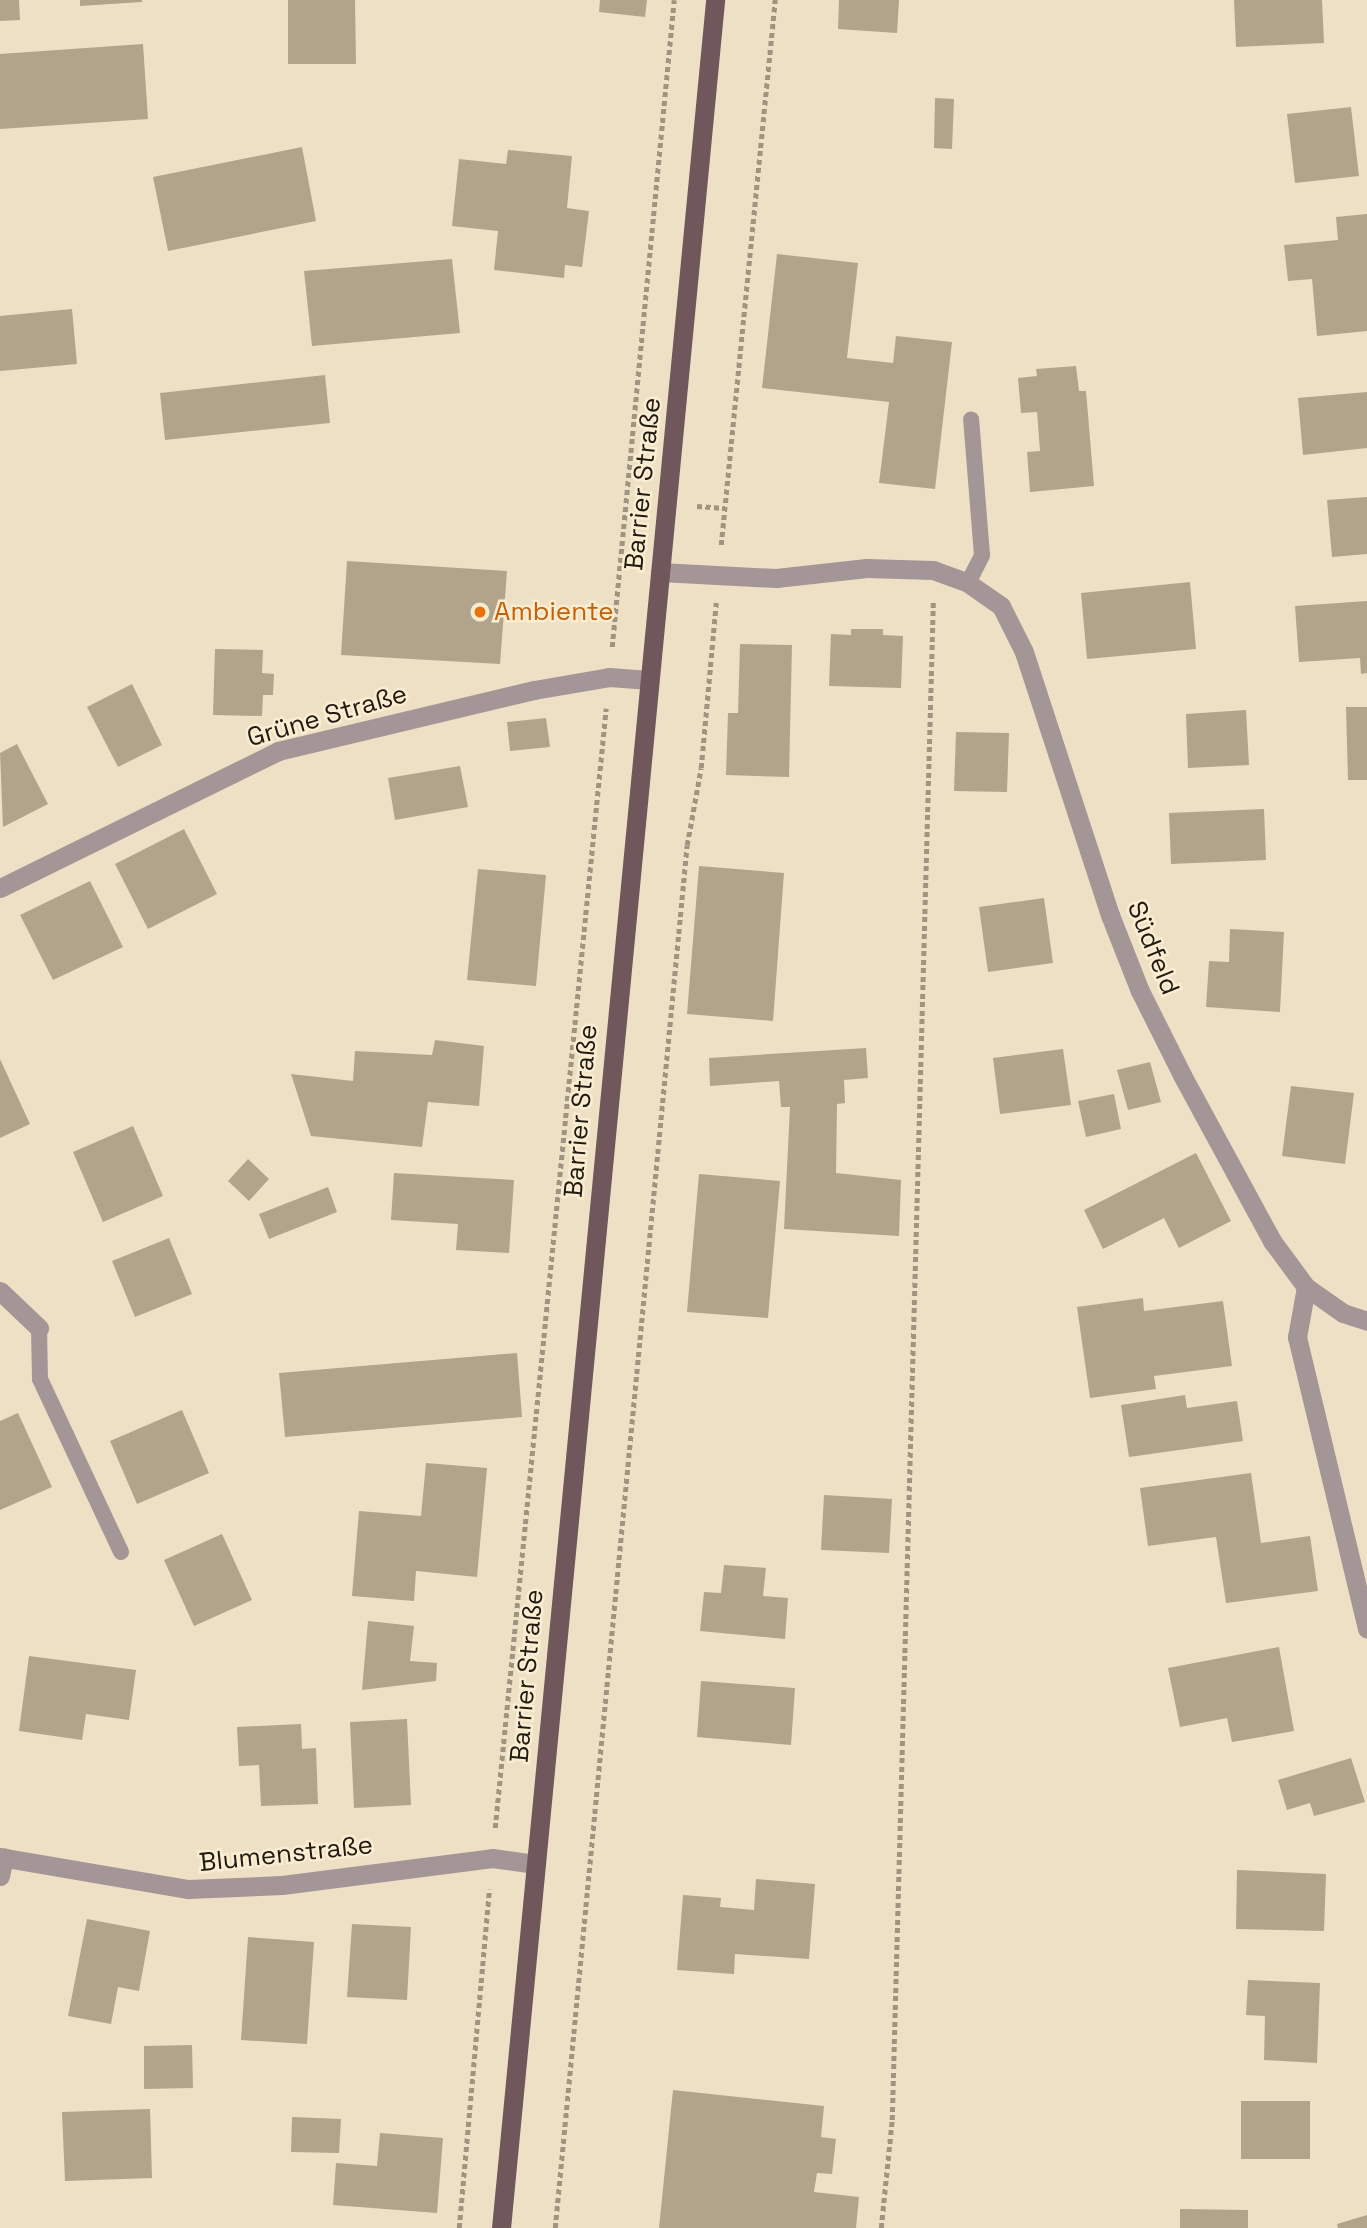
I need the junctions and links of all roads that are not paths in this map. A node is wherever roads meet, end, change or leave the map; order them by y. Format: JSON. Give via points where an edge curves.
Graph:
{"nodes":[{"id":1,"x":715,"y":0,"type":"edge"},
{"id":2,"x":971,"y":419,"type":"dead end"},
{"id":3,"x":660,"y":572,"type":"junction"},
{"id":4,"x":968,"y":583,"type":"junction"},
{"id":5,"x":649,"y":680,"type":"junction"},
{"id":6,"x":0,"y":888,"type":"edge"},
{"id":7,"x":1306,"y":1287,"type":"junction"},
{"id":8,"x":0,"y":1292,"type":"edge"},
{"id":9,"x":1367,"y":1321,"type":"edge"},
{"id":10,"x":39,"y":1328,"type":"joint"},
{"id":11,"x":121,"y":1552,"type":"dead end"},
{"id":12,"x":1367,"y":1629,"type":"edge"},
{"id":13,"x":1,"y":1863,"type":"edge"},
{"id":14,"x":536,"y":1864,"type":"junction"},
{"id":15,"x":501,"y":2228,"type":"edge"}],
"edges":[{"from":1,"to":3,"type":"main road","name":"Barrier Straße"},
{"from":2,"to":4,"type":"lane","via":[[982,555]]},
{"from":3,"to":4,"type":"street","name":"Südfeld","via":[[776,578],[866,568],[933,570]]},
{"from":3,"to":5,"type":"main road","name":"Barrier Straße"},
{"from":4,"to":7,"type":"street","name":"Südfeld","via":[[1001,607],[1024,652],[1140,991],[1272,1241]]},
{"from":5,"to":6,"type":"street","name":"Grüne Straße","via":[[609,677],[534,690],[278,751]]},
{"from":5,"to":14,"type":"main road","name":"Barrier Straße"},
{"from":7,"to":9,"type":"street","name":"Südfeld","via":[[1343,1313]]},
{"from":7,"to":12,"type":"street","via":[[1297,1337]]},
{"from":8,"to":10,"type":"street"},
{"from":10,"to":11,"type":"lane","via":[[40,1379]]},
{"from":13,"to":14,"type":"street","name":"Blumenstraße","via":[[188,1889],[282,1885],[492,1858]]},
{"from":14,"to":15,"type":"main road","name":"Barrier Straße"}]}
